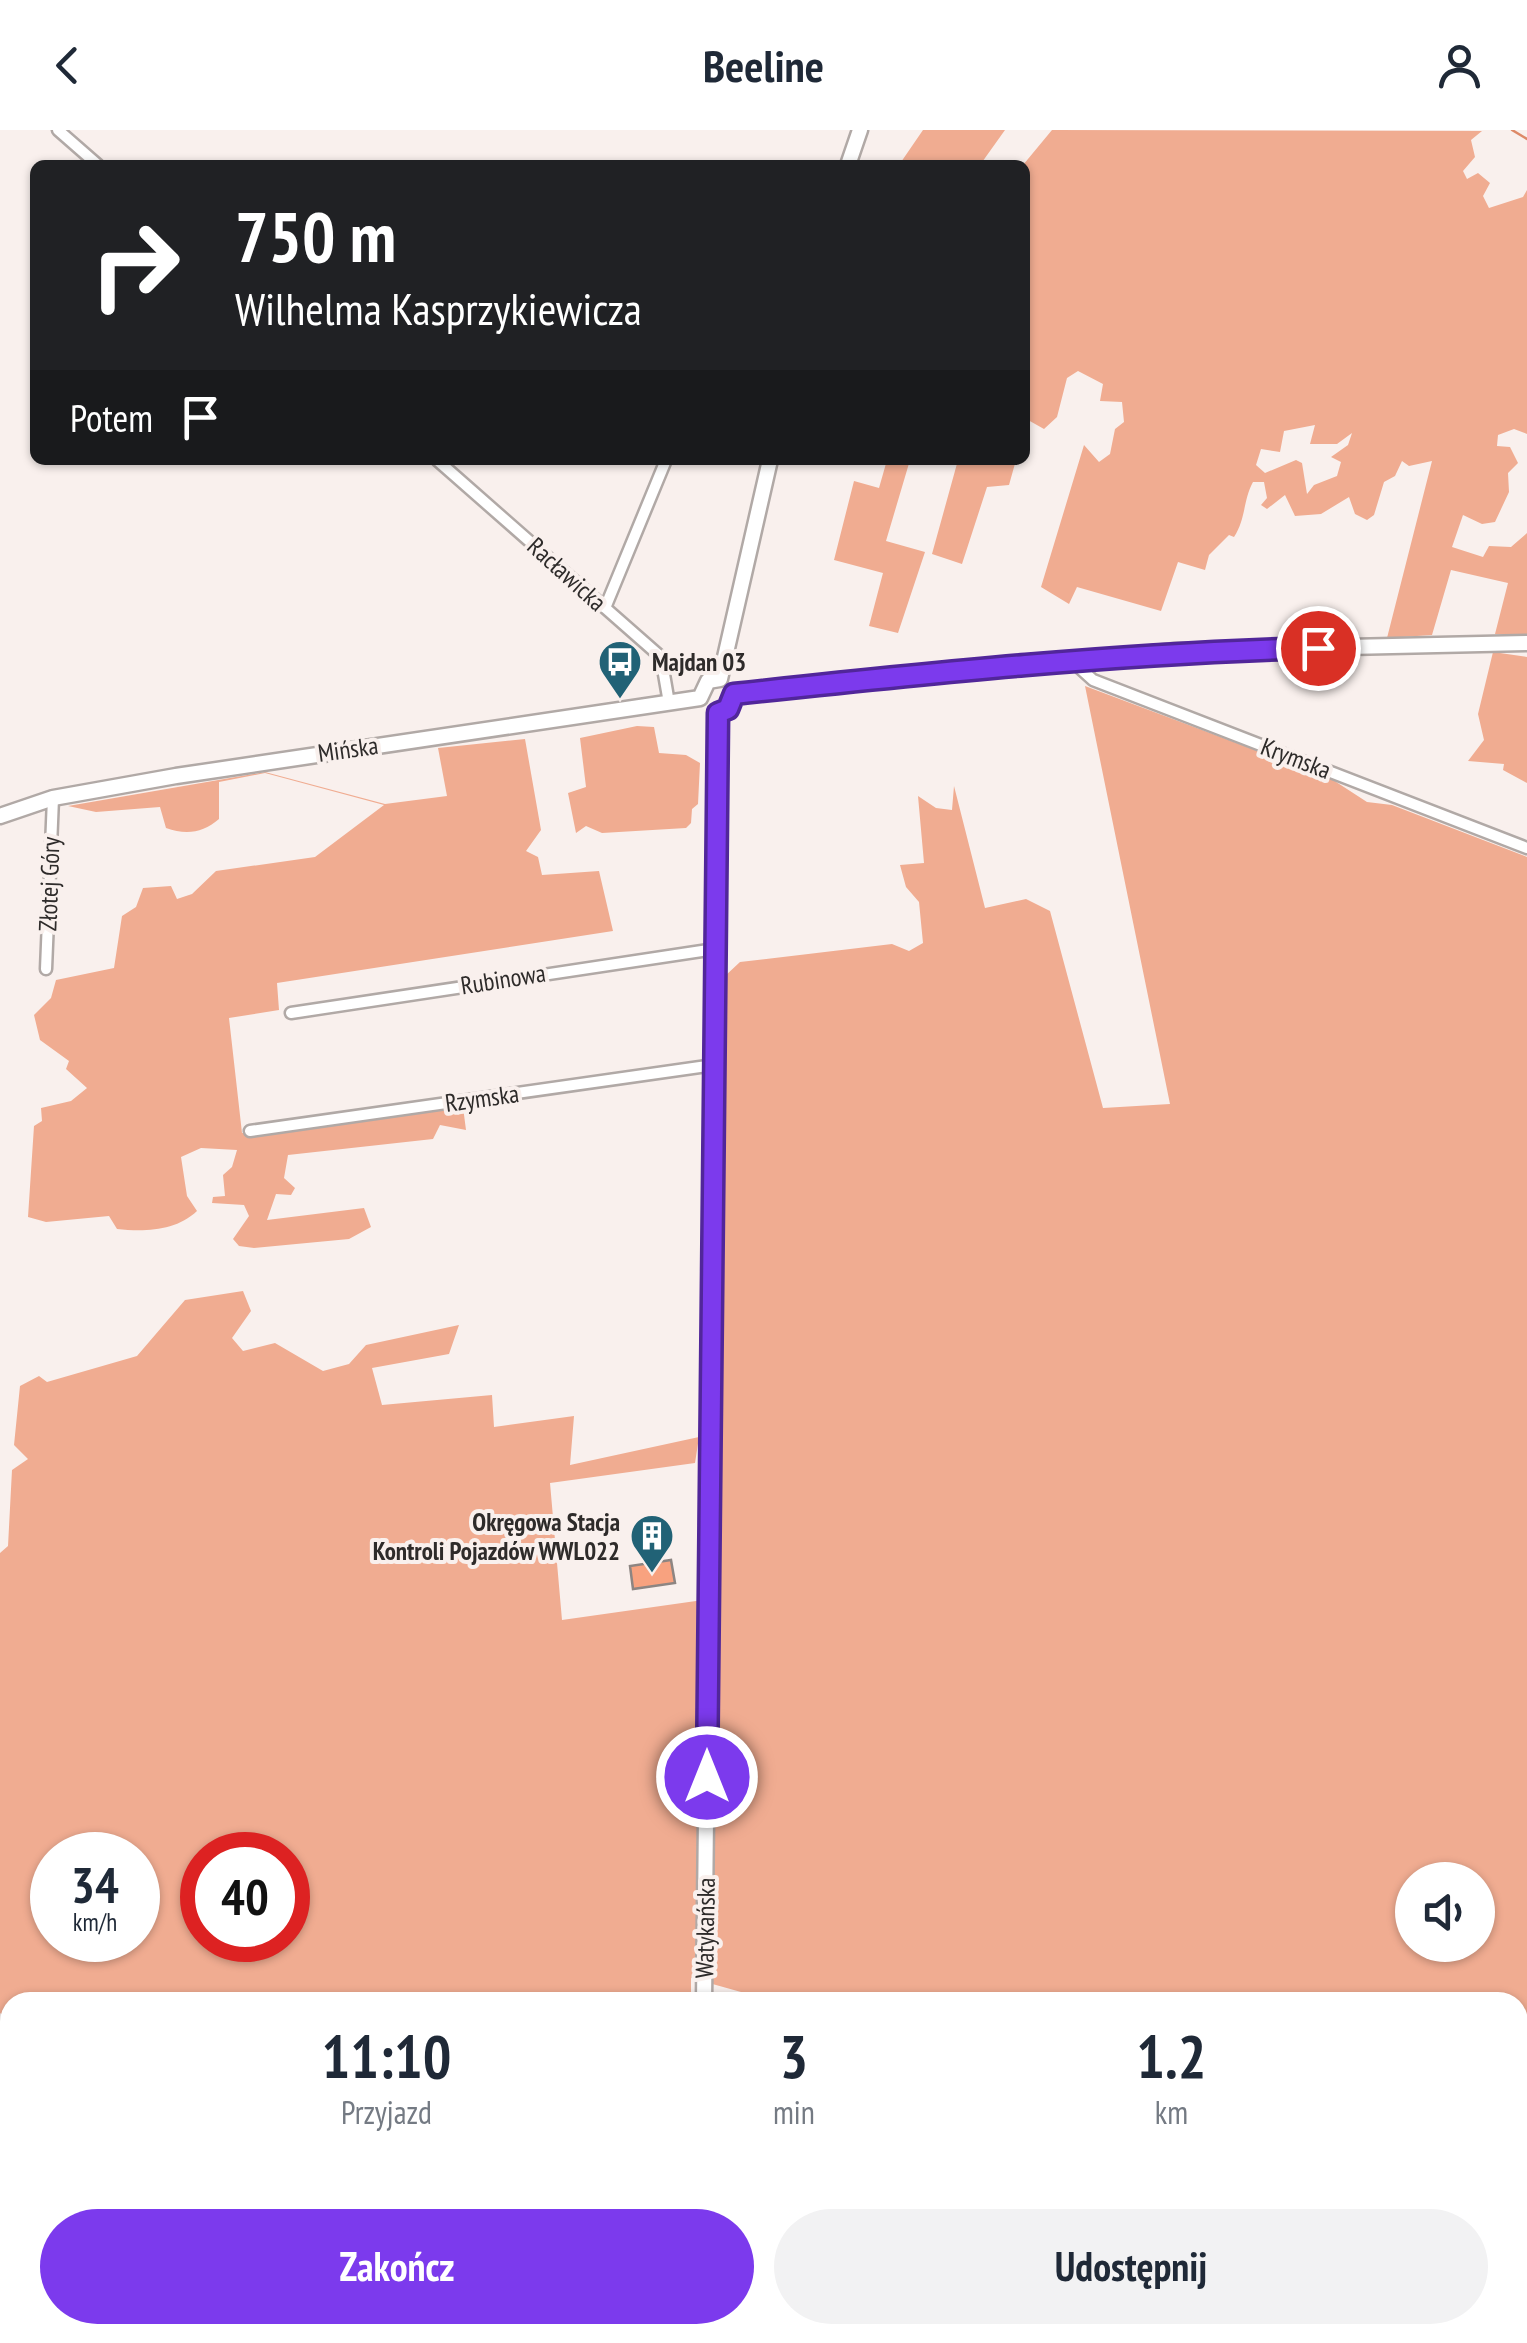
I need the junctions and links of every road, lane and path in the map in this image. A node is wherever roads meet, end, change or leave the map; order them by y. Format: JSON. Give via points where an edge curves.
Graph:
{"nodes":[{"id":1,"x":58,"y":130,"type":"edge"},
{"id":2,"x":860,"y":130,"type":"edge"},
{"id":3,"x":92,"y":160,"type":"edge"},
{"id":4,"x":850,"y":160,"type":"edge"},
{"id":5,"x":443,"y":465,"type":"edge"},
{"id":6,"x":664,"y":465,"type":"edge"},
{"id":7,"x":769,"y":465,"type":"edge"},
{"id":8,"x":605,"y":608,"type":"junction"},
{"id":9,"x":1527,"y":643,"type":"edge"},
{"id":10,"x":1070,"y":660,"type":"junction"},
{"id":11,"x":720,"y":679,"type":"junction"},
{"id":12,"x":734,"y":694,"type":"junction"},
{"id":13,"x":700,"y":698,"type":"junction"},
{"id":14,"x":668,"y":703,"type":"junction"},
{"id":15,"x":718,"y":713,"type":"junction"},
{"id":16,"x":53,"y":798,"type":"junction"},
{"id":17,"x":0,"y":816,"type":"edge"},
{"id":18,"x":1527,"y":848,"type":"edge"},
{"id":19,"x":715,"y":949,"type":"junction"},
{"id":20,"x":46,"y":969,"type":"dead end"},
{"id":21,"x":291,"y":1012,"type":"dead end"},
{"id":22,"x":714,"y":1065,"type":"junction"},
{"id":23,"x":250,"y":1131,"type":"dead end"},
{"id":24,"x":704,"y":1992,"type":"edge"}],
"edges":[{"from":1,"to":3,"type":"street"},
{"from":2,"to":4,"type":"street"},
{"from":5,"to":8,"type":"street","name":"Racławicka"},
{"from":6,"to":8,"type":"street"},
{"from":7,"to":11,"type":"street"},
{"from":8,"to":14,"type":"street","name":"Racławicka","via":[[662,657]]},
{"from":9,"to":10,"type":"street","via":[[1175,651]]},
{"from":10,"to":12,"type":"street"},
{"from":10,"to":18,"type":"street","name":"Krymska","via":[[1093,680]]},
{"from":11,"to":12,"type":"street"},
{"from":11,"to":13,"type":"street","via":[[708,681]]},
{"from":12,"to":15,"type":"street","via":[[728,709]]},
{"from":13,"to":14,"type":"street","name":"Mińska"},
{"from":13,"to":15,"type":"street"},
{"from":14,"to":16,"type":"street","name":"Mińska"},
{"from":15,"to":19,"type":"street","name":"Watykańska"},
{"from":16,"to":17,"type":"street","name":"Mińska"},
{"from":16,"to":20,"type":"street","name":"Złotej Góry"},
{"from":19,"to":21,"type":"street","name":"Rubinowa"},
{"from":19,"to":22,"type":"street","name":"Watykańska"},
{"from":22,"to":23,"type":"street","name":"Rzymska"},
{"from":22,"to":24,"type":"street","name":"Watykańska"}]}
